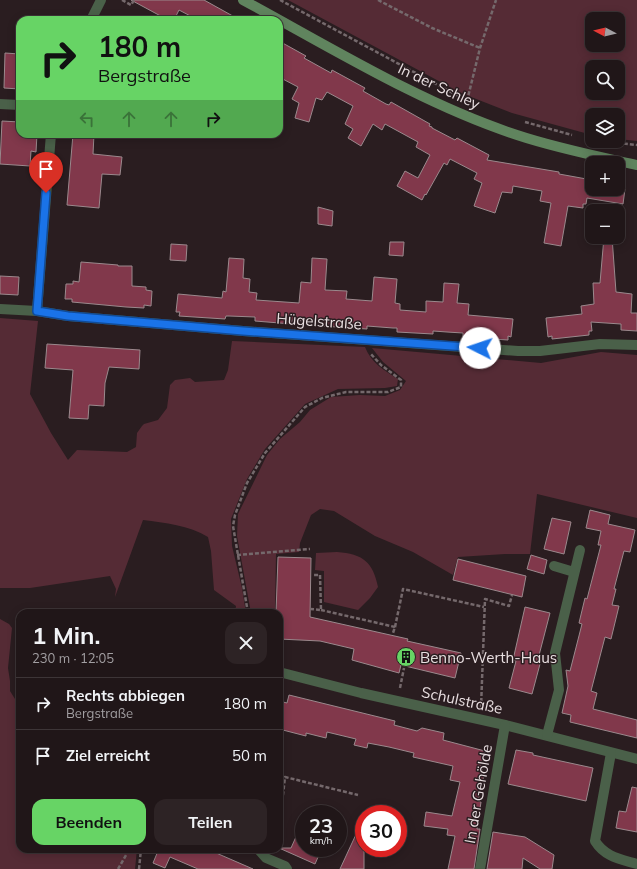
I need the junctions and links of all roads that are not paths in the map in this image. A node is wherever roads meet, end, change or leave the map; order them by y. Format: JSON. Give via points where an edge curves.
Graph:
{"nodes":[{"id":1,"x":101,"y":0,"type":"edge"},
{"id":2,"x":243,"y":0,"type":"edge"},
{"id":3,"x":93,"y":16,"type":"edge"},
{"id":4,"x":272,"y":16,"type":"edge"},
{"id":5,"x":283,"y":22,"type":"edge"},
{"id":6,"x":0,"y":104,"type":"edge"},
{"id":7,"x":16,"y":105,"type":"edge"},
{"id":8,"x":51,"y":138,"type":"edge"},
{"id":9,"x":637,"y":165,"type":"edge"},
{"id":10,"x":0,"y":308,"type":"edge"},
{"id":11,"x":37,"y":311,"type":"junction"},
{"id":12,"x":637,"y":345,"type":"edge"},
{"id":13,"x":580,"y":550,"type":"dead end"},
{"id":14,"x":554,"y":566,"type":"dead end"},
{"id":15,"x":574,"y":572,"type":"junction"},
{"id":16,"x":283,"y":673,"type":"edge"},
{"id":17,"x":505,"y":724,"type":"junction"},
{"id":18,"x":547,"y":735,"type":"junction"},
{"id":19,"x":611,"y":753,"type":"junction"},
{"id":20,"x":637,"y":759,"type":"edge"},
{"id":21,"x":262,"y":853,"type":"edge"},
{"id":22,"x":637,"y":864,"type":"edge"},
{"id":23,"x":287,"y":869,"type":"edge"},
{"id":24,"x":480,"y":869,"type":"edge"}],
"edges":[{"from":1,"to":3,"type":"street"},
{"from":2,"to":4,"type":"street","name":"In der Schley"},
{"from":5,"to":9,"type":"street","name":"In der Schley","via":[[394,82],[462,114],[517,135]]},
{"from":6,"to":7,"type":"street"},
{"from":8,"to":11,"type":"street"},
{"from":10,"to":11,"type":"street","name":"Hügelstraße"},
{"from":11,"to":12,"type":"street","name":"Hügelstraße","via":[[68,316],[234,330],[533,351],[600,344]]},
{"from":13,"to":15,"type":"street"},
{"from":14,"to":15,"type":"street"},
{"from":15,"to":18,"type":"street","via":[[555,653],[558,690]]},
{"from":16,"to":17,"type":"street","name":"Schulstraße"},
{"from":17,"to":18,"type":"street","name":"Schulstraße"},
{"from":17,"to":24,"type":"street","name":"In der Gehölde"},
{"from":18,"to":19,"type":"street","name":"Schulstraße"},
{"from":19,"to":20,"type":"street","name":"Schulstraße"},
{"from":19,"to":22,"type":"street","via":[[595,841],[614,858]]},
{"from":21,"to":23,"type":"street","via":[[266,858],[286,866]]}]}
